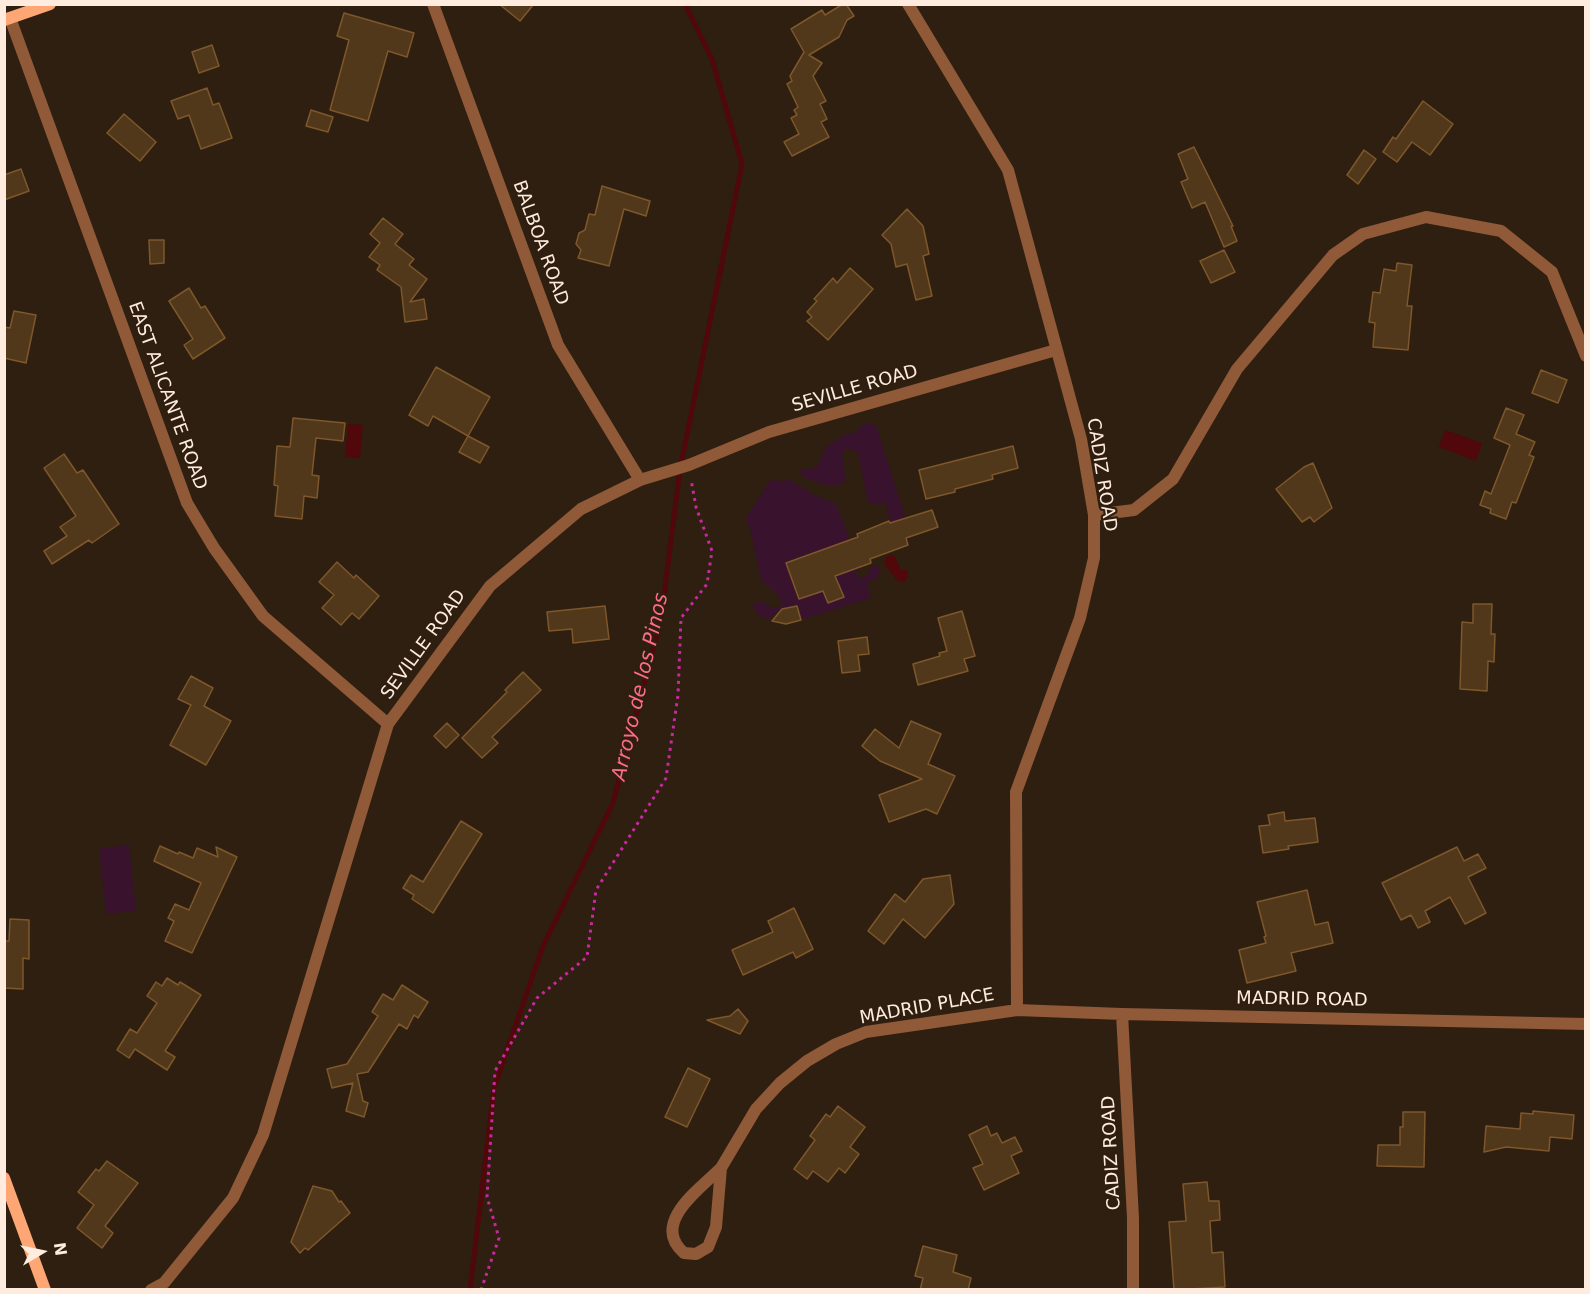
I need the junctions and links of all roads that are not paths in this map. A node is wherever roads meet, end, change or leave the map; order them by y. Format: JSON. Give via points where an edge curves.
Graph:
{"nodes":[{"id":1,"x":50,"y":4,"type":"edge"},
{"id":2,"x":433,"y":4,"type":"edge"},
{"id":3,"x":908,"y":4,"type":"edge"},
{"id":4,"x":8,"y":19,"type":"edge"},
{"id":5,"x":1056,"y":350,"type":"junction"},
{"id":6,"x":1586,"y":356,"type":"edge"},
{"id":7,"x":640,"y":480,"type":"junction"},
{"id":8,"x":1094,"y":515,"type":"junction"},
{"id":9,"x":388,"y":724,"type":"junction"},
{"id":10,"x":1017,"y":1010,"type":"junction"},
{"id":11,"x":1122,"y":1014,"type":"junction"},
{"id":12,"x":1586,"y":1024,"type":"edge"},
{"id":13,"x":721,"y":1168,"type":"junction"},
{"id":14,"x":4,"y":1178,"type":"edge"},
{"id":15,"x":45,"y":1290,"type":"edge"},
{"id":16,"x":151,"y":1290,"type":"edge"},
{"id":17,"x":1133,"y":1290,"type":"edge"}],
"edges":[{"from":1,"to":4,"type":"street"},
{"from":2,"to":7,"type":"street","name":"BALBOA ROAD","via":[[558,345]]},
{"from":3,"to":5,"type":"street","name":"CADIZ ROAD","via":[[1008,170]]},
{"from":4,"to":9,"type":"street","name":"EAST ALICANTE ROAD","via":[[187,503],[263,616]]},
{"from":5,"to":7,"type":"street","name":"SEVILLE ROAD","via":[[769,432],[689,465]]},
{"from":5,"to":8,"type":"street","name":"CADIZ ROAD","via":[[1081,439]]},
{"from":6,"to":8,"type":"street","via":[[1552,272],[1501,231],[1426,217],[1363,234],[1333,255],[1238,369],[1173,478],[1134,510]]},
{"from":7,"to":9,"type":"street","name":"SEVILLE ROAD","via":[[581,509],[490,586]]},
{"from":8,"to":10,"type":"street","name":"CADIZ ROAD","via":[[1094,558],[1080,618],[1016,792]]},
{"from":9,"to":16,"type":"street","name":"SEVILLE ROAD","via":[[262,1136],[233,1198],[164,1283]]},
{"from":10,"to":11,"type":"street","name":"MADRID ROAD"},
{"from":10,"to":13,"type":"street","name":"MADRID PLACE","via":[[866,1032],[836,1044],[780,1083],[756,1109]]},
{"from":11,"to":12,"type":"street","name":"MADRID ROAD"},
{"from":11,"to":17,"type":"street","name":"CADIZ ROAD"},
{"from":13,"to":13,"type":"street","name":"MADRID PLACE","via":[[716,1227],[708,1246],[696,1254],[684,1253],[676,1246],[671,1230],[678,1211]]},
{"from":14,"to":15,"type":"street"}]}
